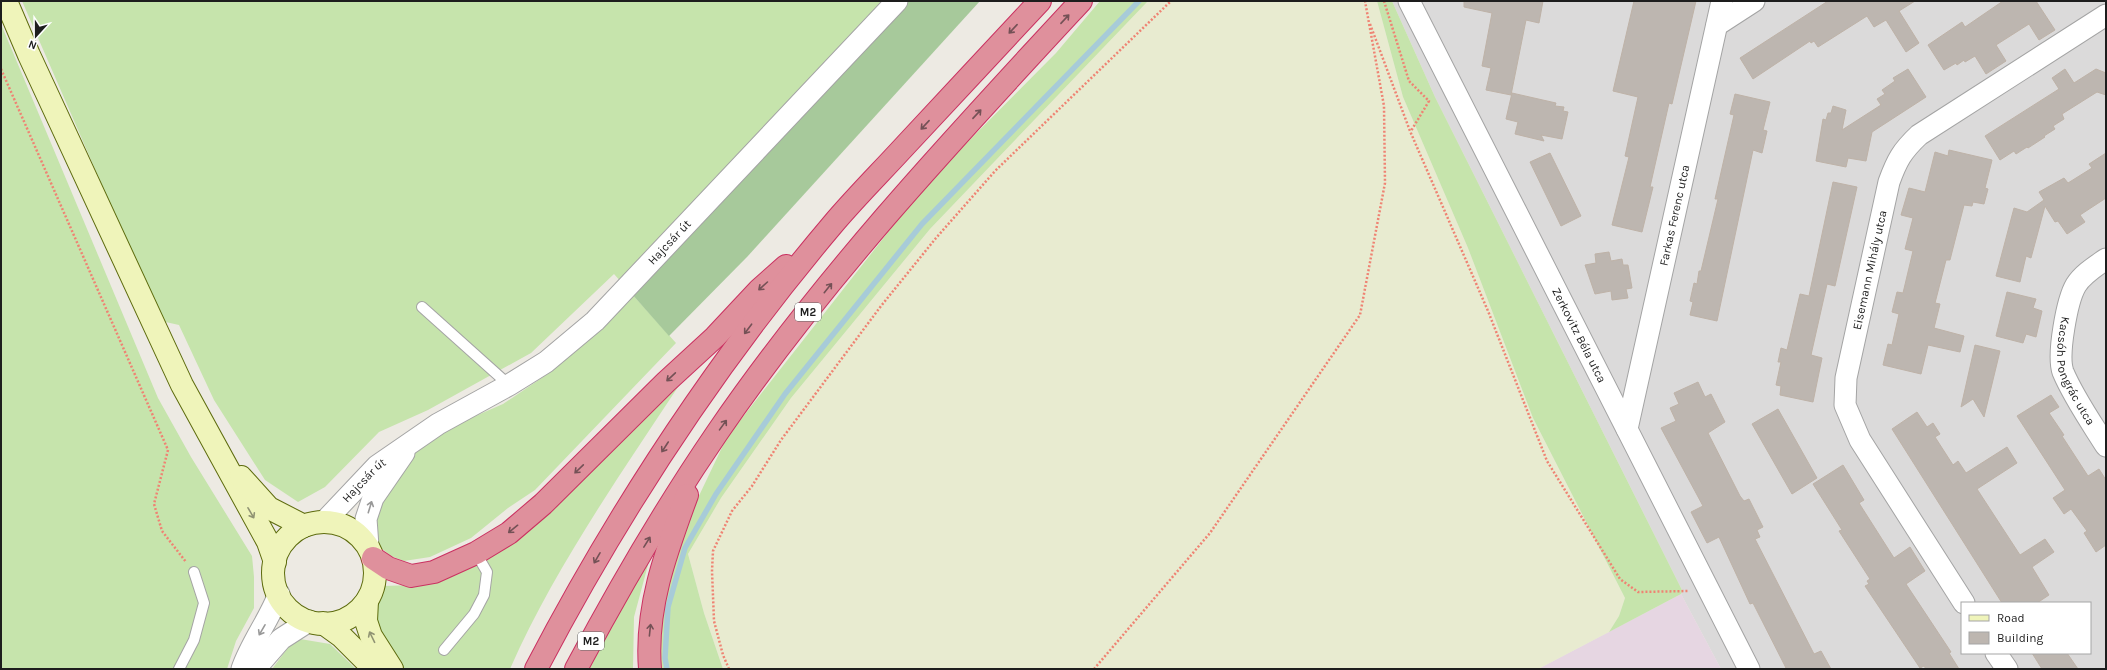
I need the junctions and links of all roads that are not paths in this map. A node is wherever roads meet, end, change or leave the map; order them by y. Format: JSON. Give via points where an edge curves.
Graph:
{"nodes":[{"id":1,"x":6,"y":1,"type":"edge"},
{"id":2,"x":897,"y":1,"type":"edge"},
{"id":3,"x":1040,"y":1,"type":"edge"},
{"id":4,"x":1081,"y":1,"type":"edge"},
{"id":5,"x":1409,"y":1,"type":"edge"},
{"id":6,"x":1722,"y":1,"type":"edge"},
{"id":7,"x":1754,"y":1,"type":"edge"},
{"id":8,"x":2106,"y":15,"type":"edge"},
{"id":9,"x":1717,"y":25,"type":"junction"},
{"id":10,"x":834,"y":223,"type":"junction"},
{"id":11,"x":2106,"y":259,"type":"edge"},
{"id":12,"x":422,"y":307,"type":"dead end"},
{"id":13,"x":509,"y":385,"type":"junction"},
{"id":14,"x":1627,"y":429,"type":"junction"},
{"id":15,"x":213,"y":442,"type":"junction"},
{"id":16,"x":410,"y":445,"type":"junction"},
{"id":17,"x":2106,"y":446,"type":"edge"},
{"id":18,"x":701,"y":457,"type":"junction"},
{"id":19,"x":314,"y":524,"type":"junction"},
{"id":20,"x":371,"y":552,"type":"junction"},
{"id":21,"x":476,"y":553,"type":"junction"},
{"id":22,"x":275,"y":562,"type":"junction"},
{"id":23,"x":194,"y":572,"type":"road end"},
{"id":24,"x":278,"y":594,"type":"junction"},
{"id":25,"x":367,"y":601,"type":"junction"},
{"id":26,"x":1963,"y":602,"type":"edge"},
{"id":27,"x":316,"y":622,"type":"junction"},
{"id":28,"x":444,"y":650,"type":"dead end"},
{"id":29,"x":1997,"y":654,"type":"edge"},
{"id":30,"x":179,"y":669,"type":"edge"},
{"id":31,"x":242,"y":669,"type":"edge"},
{"id":32,"x":255,"y":669,"type":"edge"},
{"id":33,"x":374,"y":669,"type":"edge"},
{"id":34,"x":392,"y":669,"type":"edge"},
{"id":35,"x":536,"y":669,"type":"edge"},
{"id":36,"x":576,"y":669,"type":"edge"},
{"id":37,"x":650,"y":669,"type":"edge"},
{"id":38,"x":1749,"y":669,"type":"edge"},
{"id":39,"x":2006,"y":669,"type":"edge"}],
"edges":[{"from":1,"to":15,"type":"street","via":[[182,385]]},
{"from":2,"to":13,"type":"street","name":"Hajcsár út","via":[[595,322],[546,362]]},
{"from":3,"to":10,"type":"highway","one_way":true},
{"from":18,"to":4,"type":"highway","number":"M2","one_way":true,"via":[[793,330],[922,174]]},
{"from":5,"to":14,"type":"street","name":"Zerkovitz Béla utca"},
{"from":6,"to":9,"type":"street","name":"Farkas Ferenc utca"},
{"from":7,"to":9,"type":"street"},
{"from":8,"to":26,"type":"street","name":"Eisemann Mihály utca","via":[[1919,135],[1897,160],[1889,182],[1846,378],[1845,406],[1860,440]]},
{"from":9,"to":14,"type":"street","name":"Farkas Ferenc utca"},
{"from":10,"to":21,"type":"highway","one_way":true,"via":[[759,290],[715,337],[543,504],[509,533]]},
{"from":10,"to":35,"type":"highway","one_way":true,"via":[[760,314],[687,415],[610,535]]},
{"from":11,"to":17,"type":"street","name":"Kacsóh Pongrác utca","via":[[2091,269],[2076,285],[2062,339],[2062,370]]},
{"from":12,"to":13,"type":"lane"},
{"from":13,"to":16,"type":"street","name":"Hajcsár út","via":[[438,424]]},
{"from":14,"to":38,"type":"street","name":"Zerkovitz Béla utca"},
{"from":15,"to":19,"type":"street","via":[[269,508]]},
{"from":15,"to":22,"type":"street","one_way":true,"via":[[268,542]]},
{"from":16,"to":19,"type":"street","name":"Hajcsár út","via":[[377,466]]},
{"from":20,"to":16,"type":"street","name":"Hajcsár út","one_way":true,"via":[[366,519],[373,498]]},
{"from":36,"to":18,"type":"highway","number":"M2","one_way":true,"via":[[641,551]]},
{"from":37,"to":18,"type":"highway","one_way":true,"via":[[649,638],[652,610],[662,566]]},
{"from":19,"to":20,"type":"street","via":[[346,527],[356,533]]},
{"from":19,"to":22,"type":"street","via":[[291,534],[280,547]]},
{"from":20,"to":21,"type":"highway","via":[[388,568],[411,576],[434,572]]},
{"from":20,"to":25,"type":"street","via":[[376,573]]},
{"from":21,"to":28,"type":"lane","via":[[487,572],[484,595],[474,614]]},
{"from":22,"to":24,"type":"street","via":[[274,573]]},
{"from":23,"to":30,"type":"lane","via":[[204,603],[194,640]]},
{"from":24,"to":27,"type":"street","via":[[291,611]]},
{"from":24,"to":31,"type":"street","one_way":true,"via":[[271,615],[246,657]]},
{"from":25,"to":27,"type":"street","via":[[355,613],[340,621]]},
{"from":34,"to":25,"type":"street","one_way":true,"via":[[371,636],[366,621]]},
{"from":27,"to":32,"type":"street","via":[[281,639]]},
{"from":27,"to":33,"type":"street","via":[[341,636]]},
{"from":29,"to":39,"type":"street"}]}
